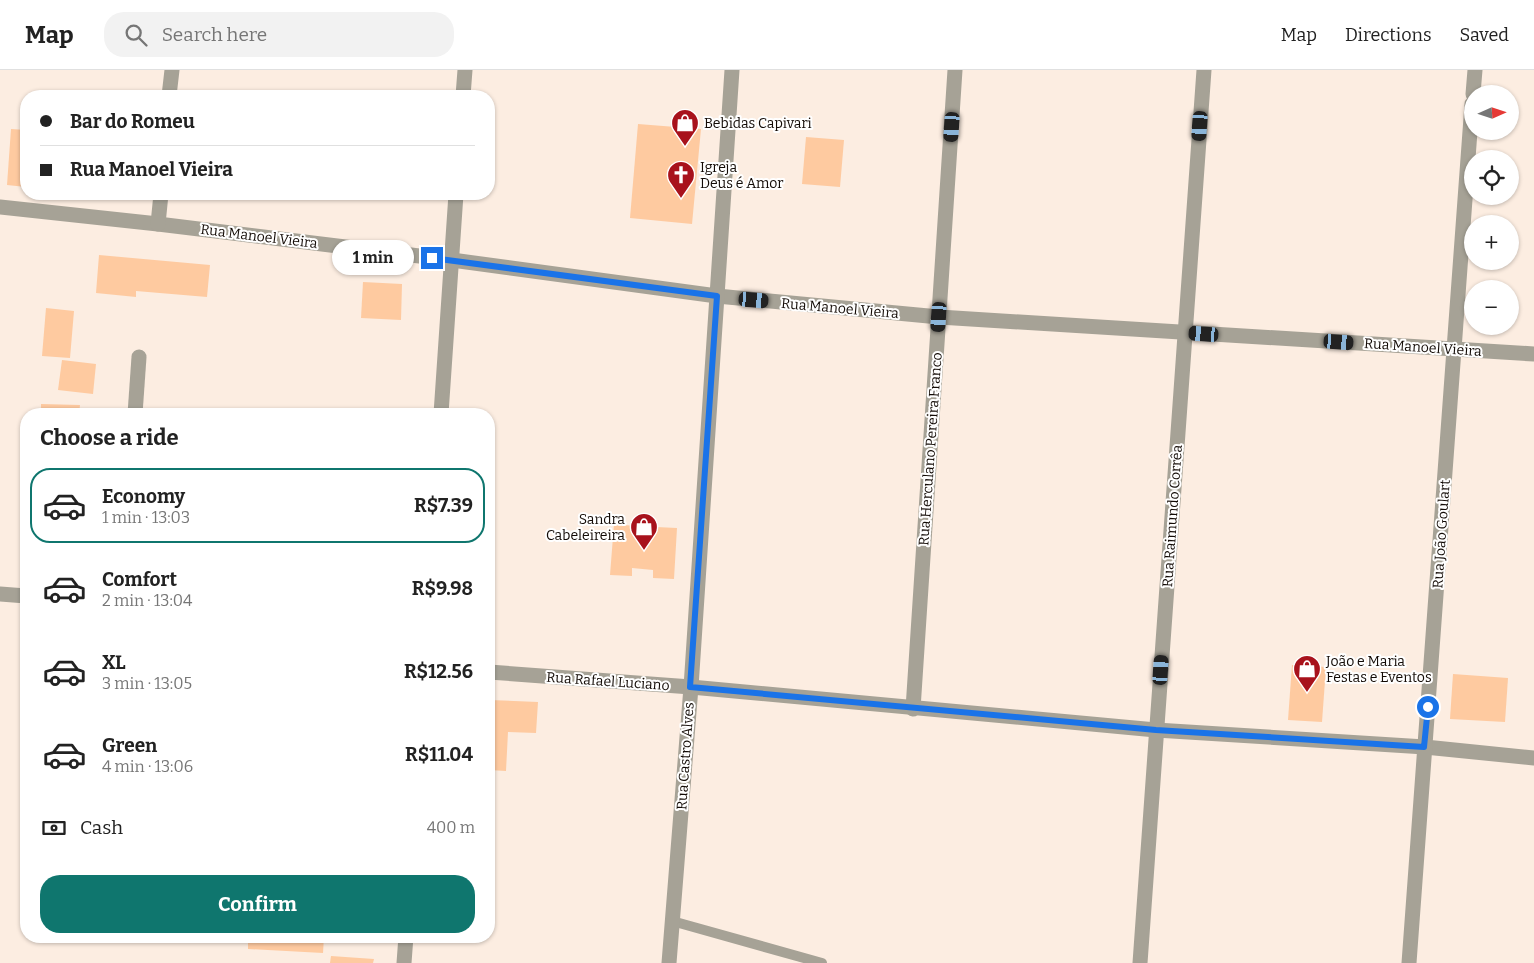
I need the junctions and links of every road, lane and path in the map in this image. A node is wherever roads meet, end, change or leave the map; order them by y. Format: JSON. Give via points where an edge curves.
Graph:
{"nodes":[{"id":1,"x":172,"y":70,"type":"edge"},
{"id":2,"x":465,"y":70,"type":"edge"},
{"id":3,"x":732,"y":70,"type":"edge"},
{"id":4,"x":956,"y":70,"type":"edge"},
{"id":5,"x":1204,"y":70,"type":"edge"},
{"id":6,"x":1475,"y":70,"type":"edge"},
{"id":7,"x":1474,"y":85,"type":"edge"},
{"id":8,"x":170,"y":90,"type":"edge"},
{"id":9,"x":463,"y":90,"type":"edge"},
{"id":10,"x":1469,"y":140,"type":"edge"},
{"id":11,"x":160,"y":200,"type":"edge"},
{"id":12,"x":456,"y":200,"type":"edge"},
{"id":13,"x":0,"y":207,"type":"edge"},
{"id":14,"x":158,"y":224,"type":"junction"},
{"id":15,"x":452,"y":260,"type":"junction"},
{"id":16,"x":717,"y":296,"type":"junction"},
{"id":17,"x":939,"y":317,"type":"junction"},
{"id":18,"x":1185,"y":332,"type":"junction"},
{"id":19,"x":1454,"y":349,"type":"junction"},
{"id":20,"x":1534,"y":354,"type":"edge"},
{"id":21,"x":139,"y":357,"type":"dead end"},
{"id":22,"x":135,"y":408,"type":"edge"},
{"id":23,"x":442,"y":408,"type":"edge"},
{"id":24,"x":0,"y":594,"type":"edge"},
{"id":25,"x":20,"y":596,"type":"edge"},
{"id":26,"x":495,"y":672,"type":"edge"},
{"id":27,"x":690,"y":687,"type":"junction"},
{"id":28,"x":913,"y":709,"type":"junction"},
{"id":29,"x":1156,"y":730,"type":"junction"},
{"id":30,"x":1424,"y":747,"type":"junction"},
{"id":31,"x":1534,"y":758,"type":"edge"},
{"id":32,"x":672,"y":921,"type":"junction"},
{"id":33,"x":405,"y":943,"type":"edge"},
{"id":34,"x":404,"y":963,"type":"edge"},
{"id":35,"x":670,"y":963,"type":"edge"},
{"id":36,"x":822,"y":963,"type":"edge"},
{"id":37,"x":1140,"y":963,"type":"edge"},
{"id":38,"x":1408,"y":963,"type":"edge"}],
"edges":[{"from":1,"to":8,"type":"street"},
{"from":2,"to":9,"type":"street"},
{"from":3,"to":16,"type":"street","name":"Rua Castro Alves"},
{"from":4,"to":17,"type":"street","name":"Rua Herculano Pereira Franco"},
{"from":5,"to":18,"type":"street","name":"Rua Raimundo Corrêa"},
{"from":6,"to":7,"type":"street"},
{"from":10,"to":19,"type":"street","name":"Rua João Goulart"},
{"from":11,"to":14,"type":"street"},
{"from":12,"to":15,"type":"street"},
{"from":13,"to":14,"type":"street","name":"Rua Manoel Vieira"},
{"from":14,"to":15,"type":"street","name":"Rua Manoel Vieira"},
{"from":15,"to":16,"type":"street","name":"Rua Manoel Vieira"},
{"from":15,"to":23,"type":"street"},
{"from":16,"to":17,"type":"street","name":"Rua Manoel Vieira"},
{"from":16,"to":27,"type":"street","name":"Rua Castro Alves"},
{"from":17,"to":18,"type":"street","name":"Rua Manoel Vieira"},
{"from":17,"to":28,"type":"street","name":"Rua Herculano Pereira Franco"},
{"from":18,"to":19,"type":"street","name":"Rua Manoel Vieira"},
{"from":18,"to":29,"type":"street","name":"Rua Raimundo Corrêa"},
{"from":19,"to":20,"type":"street","name":"Rua Manoel Vieira"},
{"from":19,"to":30,"type":"street","name":"Rua João Goulart"},
{"from":21,"to":22,"type":"street"},
{"from":24,"to":25,"type":"street"},
{"from":26,"to":27,"type":"street","name":"Rua Rafael Luciano"},
{"from":27,"to":28,"type":"street","name":"Rua Rafael Luciano"},
{"from":27,"to":32,"type":"street","name":"Rua Castro Alves"},
{"from":28,"to":29,"type":"street","name":"Rua Rafael Luciano"},
{"from":29,"to":30,"type":"street","name":"Rua Rafael Luciano"},
{"from":29,"to":37,"type":"street","name":"Rua Raimundo Corrêa"},
{"from":30,"to":31,"type":"street","name":"Rua Rafael Luciano"},
{"from":30,"to":38,"type":"street","name":"Rua João Goulart"},
{"from":32,"to":35,"type":"street","name":"Rua Castro Alves"},
{"from":32,"to":36,"type":"lane"},
{"from":33,"to":34,"type":"street"}]}
